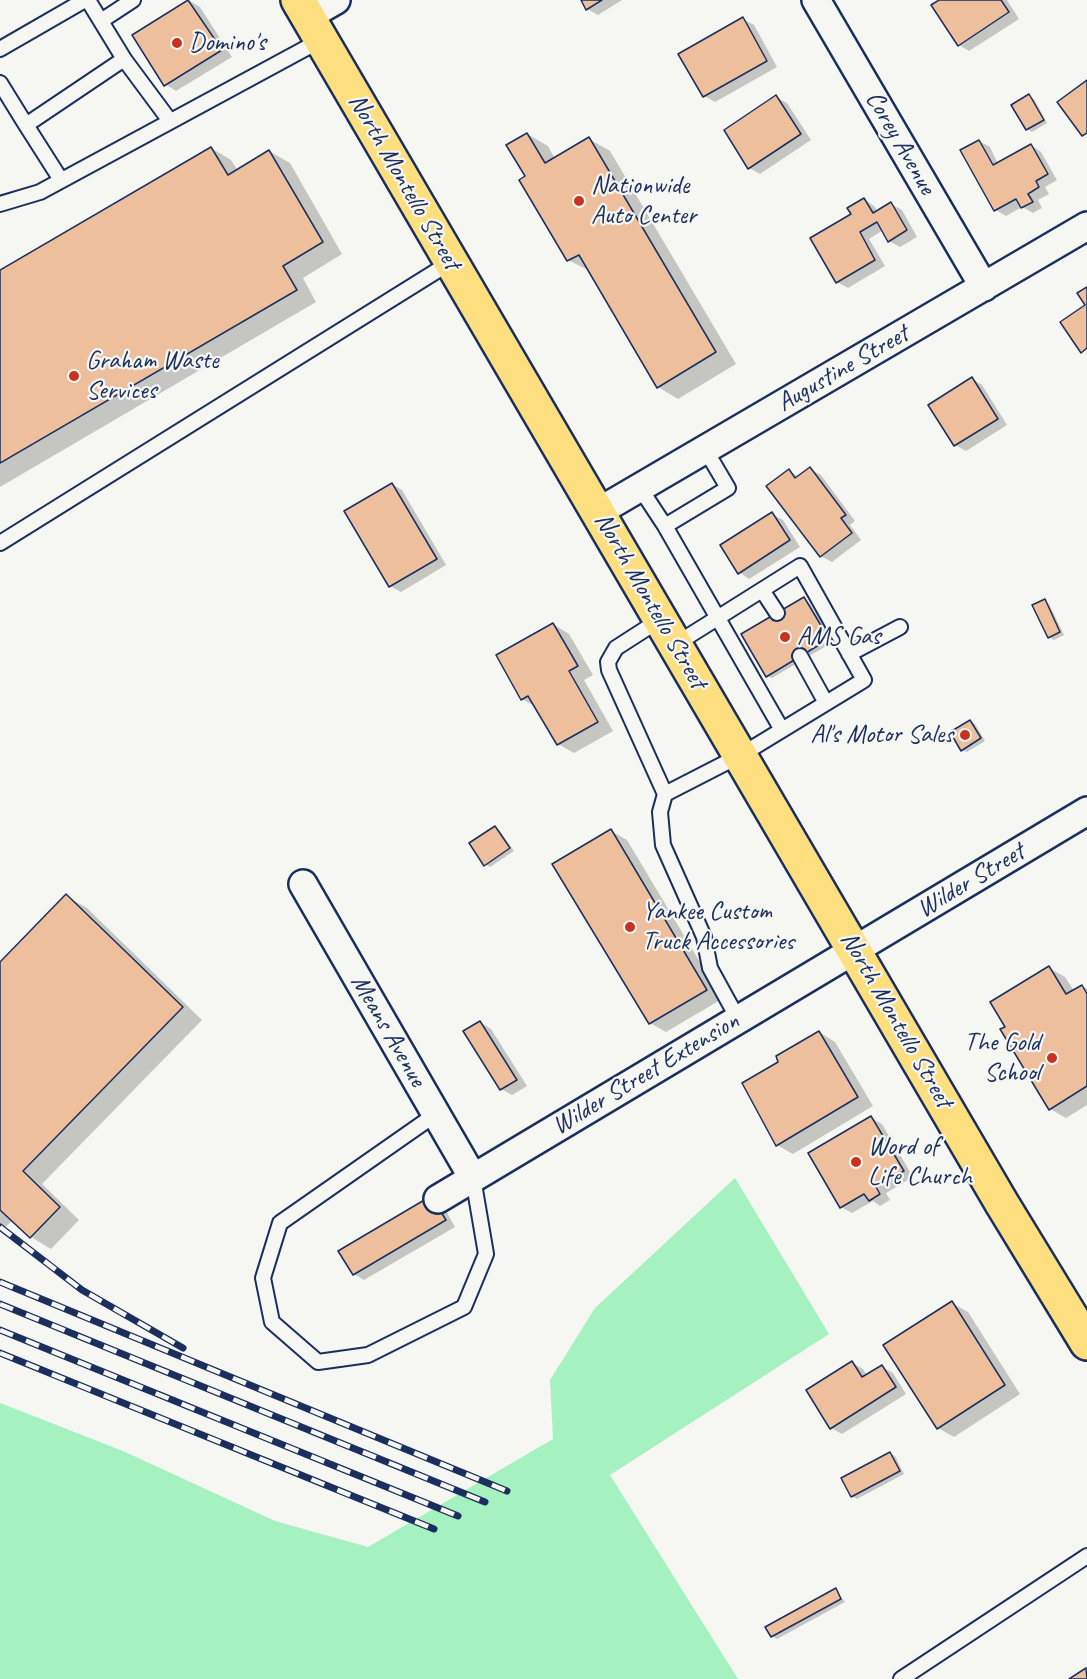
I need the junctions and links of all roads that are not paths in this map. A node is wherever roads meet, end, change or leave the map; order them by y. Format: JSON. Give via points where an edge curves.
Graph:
{"nodes":[{"id":1,"x":86,"y":0,"type":"edge"},
{"id":2,"x":133,"y":0,"type":"edge"},
{"id":3,"x":336,"y":0,"type":"edge"},
{"id":4,"x":816,"y":0,"type":"edge"},
{"id":5,"x":309,"y":19,"type":"edge"},
{"id":6,"x":101,"y":21,"type":"junction"},
{"id":7,"x":0,"y":49,"type":"edge"},
{"id":8,"x":124,"y":59,"type":"junction"},
{"id":9,"x":0,"y":83,"type":"edge"},
{"id":10,"x":170,"y":121,"type":"junction"},
{"id":11,"x":26,"y":124,"type":"junction"},
{"id":12,"x":61,"y":180,"type":"junction"},
{"id":13,"x":0,"y":204,"type":"edge"},
{"id":14,"x":1087,"y":226,"type":"edge"},
{"id":15,"x":451,"y":262,"type":"junction"},
{"id":16,"x":984,"y":287,"type":"junction"},
{"id":17,"x":705,"y":449,"type":"junction"},
{"id":18,"x":640,"y":488,"type":"junction"},
{"id":19,"x":598,"y":512,"type":"junction"},
{"id":20,"x":665,"y":526,"type":"junction"},
{"id":21,"x":0,"y":543,"type":"edge"},
{"id":22,"x":762,"y":590,"type":"junction"},
{"id":23,"x":777,"y":613,"type":"dead end"},
{"id":24,"x":718,"y":618,"type":"junction"},
{"id":25,"x":900,"y":627,"type":"dead end"},
{"id":26,"x":668,"y":631,"type":"junction"},
{"id":27,"x":849,"y":654,"type":"junction"},
{"id":28,"x":800,"y":656,"type":"dead end"},
{"id":29,"x":826,"y":703,"type":"junction"},
{"id":30,"x":782,"y":729,"type":"junction"},
{"id":31,"x":741,"y":755,"type":"junction"},
{"id":32,"x":665,"y":794,"type":"junction"},
{"id":33,"x":1087,"y":811,"type":"edge"},
{"id":34,"x":303,"y":884,"type":"dead end"},
{"id":35,"x":856,"y":951,"type":"junction"},
{"id":36,"x":738,"y":1019,"type":"junction"},
{"id":37,"x":436,"y":1114,"type":"junction"},
{"id":38,"x":473,"y":1178,"type":"junction"},
{"id":39,"x":438,"y":1199,"type":"dead end"},
{"id":40,"x":1082,"y":1325,"type":"edge"},
{"id":41,"x":1087,"y":1557,"type":"edge"},
{"id":42,"x":901,"y":1679,"type":"edge"}],
"edges":[{"from":1,"to":6,"type":"lane"},
{"from":1,"to":7,"type":"lane"},
{"from":2,"to":6,"type":"lane"},
{"from":3,"to":5,"type":"street"},
{"from":4,"to":16,"type":"street","name":"Corey Avenue"},
{"from":5,"to":10,"type":"lane"},
{"from":5,"to":15,"type":"main road","name":"North Montello Street"},
{"from":6,"to":8,"type":"lane"},
{"from":8,"to":10,"type":"lane"},
{"from":8,"to":11,"type":"lane"},
{"from":9,"to":11,"type":"lane"},
{"from":10,"to":12,"type":"lane"},
{"from":11,"to":12,"type":"lane"},
{"from":12,"to":13,"type":"lane","via":[[40,192]]},
{"from":14,"to":16,"type":"street","name":"Augustine Street"},
{"from":15,"to":19,"type":"main road","name":"North Montello Street"},
{"from":15,"to":21,"type":"lane"},
{"from":16,"to":17,"type":"street","name":"Augustine Street"},
{"from":17,"to":18,"type":"street","name":"Augustine Street"},
{"from":17,"to":20,"type":"lane","via":[[728,488]]},
{"from":18,"to":19,"type":"street","name":"Augustine Street"},
{"from":18,"to":20,"type":"lane"},
{"from":19,"to":26,"type":"main road","name":"North Montello Street"},
{"from":20,"to":24,"type":"lane"},
{"from":22,"to":23,"type":"lane"},
{"from":22,"to":24,"type":"lane"},
{"from":22,"to":27,"type":"lane","via":[[800,566]]},
{"from":24,"to":26,"type":"lane"},
{"from":24,"to":30,"type":"lane"},
{"from":25,"to":27,"type":"lane"},
{"from":26,"to":31,"type":"main road","name":"North Montello Street"},
{"from":26,"to":32,"type":"lane","via":[[616,648],[608,662]]},
{"from":27,"to":29,"type":"lane","via":[[864,680]]},
{"from":28,"to":29,"type":"lane"},
{"from":29,"to":30,"type":"lane"},
{"from":30,"to":31,"type":"lane"},
{"from":31,"to":32,"type":"lane"},
{"from":31,"to":35,"type":"main road","name":"North Montello Street"},
{"from":32,"to":36,"type":"lane","via":[[660,812],[663,845],[704,937],[710,968]]},
{"from":33,"to":35,"type":"street","name":"Wilder Street"},
{"from":34,"to":37,"type":"street","name":"Means Avenue"},
{"from":35,"to":36,"type":"street","name":"Wilder Street Extension"},
{"from":35,"to":40,"type":"main road","name":"North Montello Street","via":[[1001,1202]]},
{"from":36,"to":38,"type":"street","name":"Wilder Street Extension"},
{"from":37,"to":38,"type":"street","name":"Means Avenue"},
{"from":37,"to":38,"type":"lane","via":[[280,1223],[263,1278],[272,1322],[318,1362],[368,1355],[464,1307],[486,1254]]},
{"from":38,"to":39,"type":"street","name":"Wilder Street Extension"},
{"from":41,"to":42,"type":"lane"}]}
